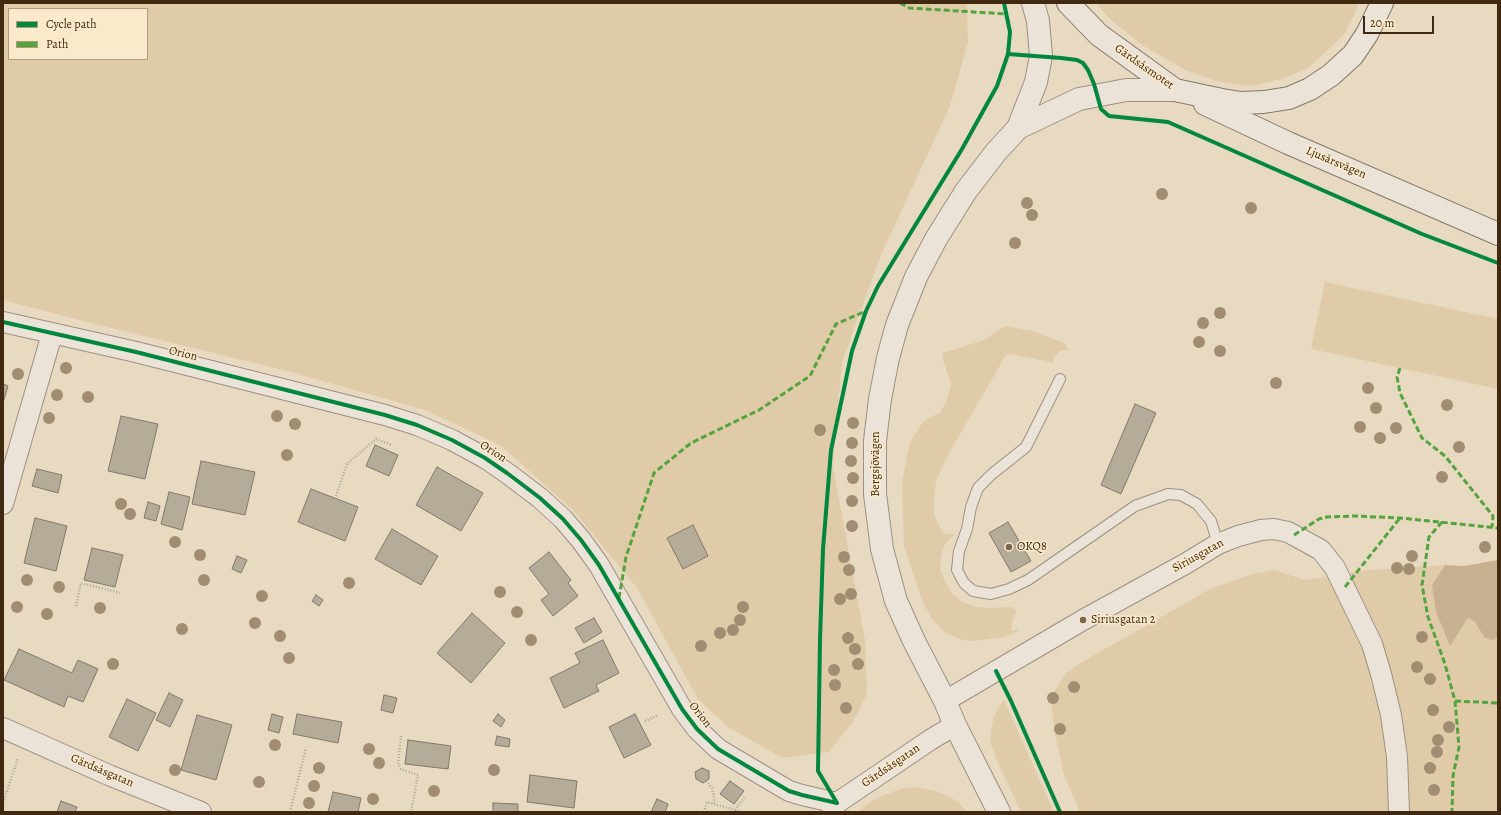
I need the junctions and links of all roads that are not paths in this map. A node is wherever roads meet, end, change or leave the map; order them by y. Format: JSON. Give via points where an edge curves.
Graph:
{"nodes":[{"id":1,"x":1033,"y":3,"type":"edge"},
{"id":2,"x":1068,"y":3,"type":"edge"},
{"id":3,"x":1382,"y":3,"type":"edge"},
{"id":4,"x":1175,"y":90,"type":"junction"},
{"id":5,"x":1018,"y":128,"type":"junction"},
{"id":6,"x":1498,"y":234,"type":"edge"},
{"id":7,"x":3,"y":322,"type":"edge"},
{"id":8,"x":52,"y":334,"type":"junction"},
{"id":9,"x":1060,"y":380,"type":"dead end"},
{"id":10,"x":3,"y":504,"type":"edge"},
{"id":11,"x":1218,"y":544,"type":"junction"},
{"id":12,"x":945,"y":701,"type":"junction"},
{"id":13,"x":955,"y":725,"type":"junction"},
{"id":14,"x":3,"y":728,"type":"edge"},
{"id":15,"x":834,"y":807,"type":"edge"},
{"id":16,"x":201,"y":812,"type":"edge"},
{"id":17,"x":1000,"y":812,"type":"edge"},
{"id":18,"x":1399,"y":812,"type":"edge"}],
"edges":[{"from":1,"to":5,"type":"street","name":"Bergsjövägen","via":[[1038,21],[1041,56],[1036,82]]},
{"from":2,"to":4,"type":"street","name":"Gärdsåsmotet","via":[[1099,35]]},
{"from":3,"to":4,"type":"street","name":"Gärdsåsmotet","via":[[1353,55],[1331,75],[1310,89],[1289,98],[1241,103]]},
{"from":4,"to":5,"type":"street","name":"Bergsjövägen","via":[[1126,90],[1079,99]]},
{"from":4,"to":6,"type":"street","name":"Ljusårsvägen","via":[[1288,143]]},
{"from":5,"to":12,"type":"street","name":"Bergsjövägen","via":[[966,191],[939,233],[916,277],[891,344],[876,422],[875,486],[882,549],[896,601]]},
{"from":7,"to":8,"type":"street","name":"Orion"},
{"from":8,"to":10,"type":"street"},
{"from":8,"to":15,"type":"street","name":"Orion","via":[[136,352],[385,415],[452,440],[485,458],[540,498],[581,540],[599,565],[696,729],[718,749],[789,791]]},
{"from":9,"to":11,"type":"lane","via":[[1026,447],[978,488],[959,551],[957,570],[964,583],[973,591],[991,594],[1009,589],[1028,580],[1135,506],[1168,494],[1181,495],[1197,504],[1211,521]]},
{"from":11,"to":12,"type":"street","name":"Siriusgatan"},
{"from":11,"to":18,"type":"street","name":"Siriusgatan","via":[[1238,536],[1274,529],[1288,532],[1321,550],[1335,568],[1372,644],[1382,674],[1397,756]]},
{"from":12,"to":13,"type":"street","name":"Bergsjövägen"},
{"from":13,"to":15,"type":"street","name":"Gärdsåsgatan"},
{"from":13,"to":17,"type":"street","name":"Bergsjövägen"},
{"from":14,"to":16,"type":"street","name":"Gärdsåsgatan","via":[[125,782]]}]}
